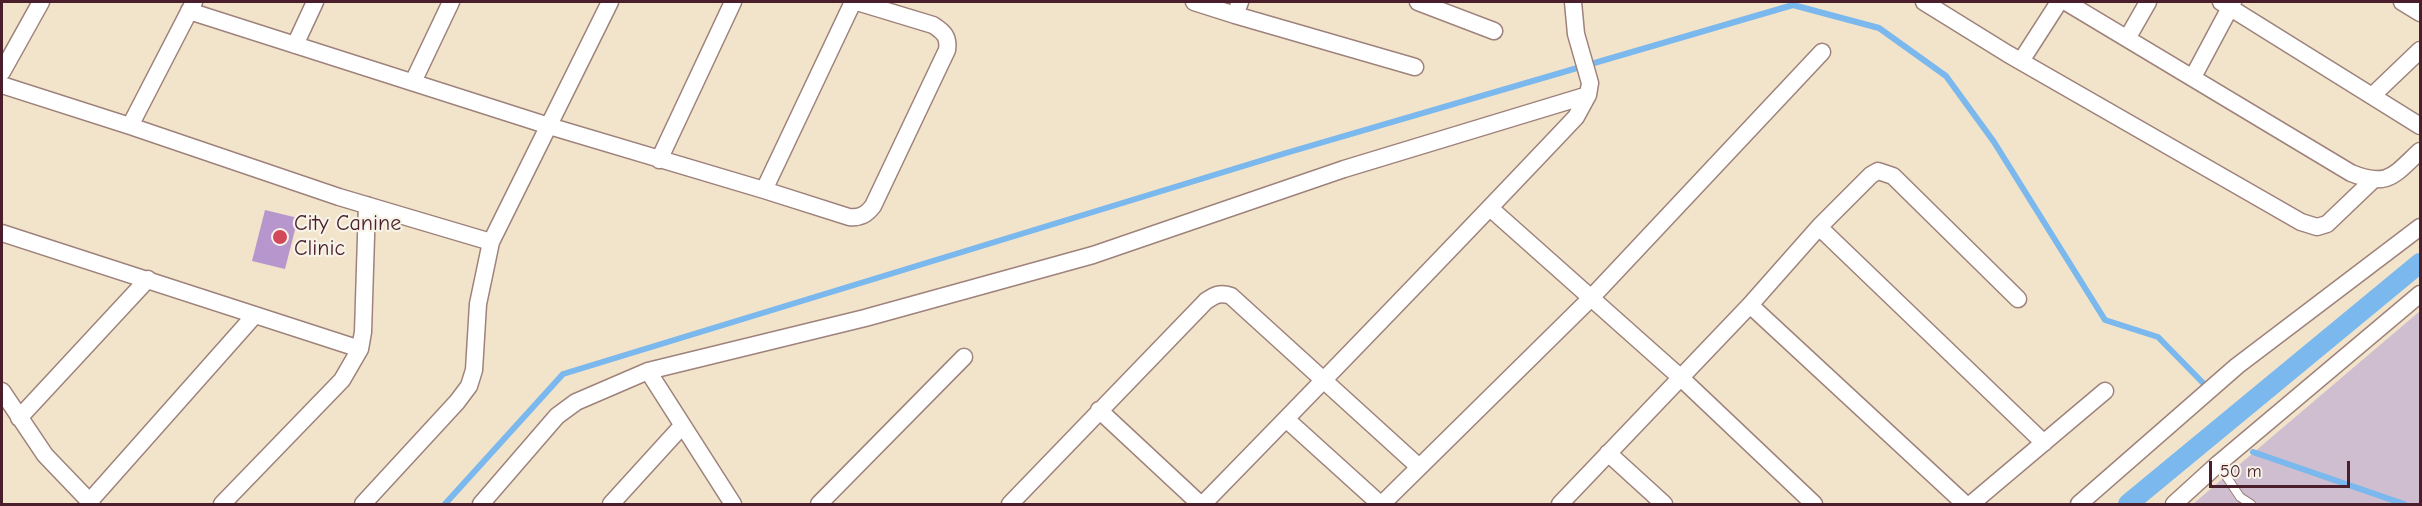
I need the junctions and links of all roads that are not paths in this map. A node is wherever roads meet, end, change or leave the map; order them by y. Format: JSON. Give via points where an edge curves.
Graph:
{"nodes":[{"id":1,"x":41,"y":2,"type":"edge"},
{"id":2,"x":315,"y":2,"type":"edge"},
{"id":3,"x":451,"y":2,"type":"edge"},
{"id":4,"x":610,"y":2,"type":"edge"},
{"id":5,"x":733,"y":2,"type":"edge"},
{"id":6,"x":855,"y":2,"type":"edge"},
{"id":7,"x":1194,"y":2,"type":"edge"},
{"id":8,"x":1418,"y":2,"type":"edge"},
{"id":9,"x":1573,"y":2,"type":"edge"},
{"id":10,"x":1924,"y":2,"type":"edge"},
{"id":11,"x":2059,"y":2,"type":"edge"},
{"id":12,"x":2066,"y":2,"type":"edge"},
{"id":13,"x":2148,"y":2,"type":"edge"},
{"id":14,"x":2402,"y":2,"type":"edge"},
{"id":15,"x":2228,"y":3,"type":"edge"},
{"id":16,"x":192,"y":7,"type":"edge"},
{"id":17,"x":1238,"y":8,"type":"edge"},
{"id":18,"x":2421,"y":13,"type":"edge"},
{"id":19,"x":1494,"y":31,"type":"dead end"},
{"id":20,"x":2128,"y":37,"type":"junction"},
{"id":21,"x":295,"y":45,"type":"junction"},
{"id":22,"x":2421,"y":50,"type":"edge"},
{"id":23,"x":1822,"y":52,"type":"dead end"},
{"id":24,"x":2021,"y":61,"type":"junction"},
{"id":25,"x":1415,"y":67,"type":"dead end"},
{"id":26,"x":2,"y":72,"type":"edge"},
{"id":27,"x":2193,"y":77,"type":"junction"},
{"id":28,"x":413,"y":82,"type":"junction"},
{"id":29,"x":2,"y":85,"type":"edge"},
{"id":30,"x":1589,"y":89,"type":"junction"},
{"id":31,"x":2373,"y":95,"type":"junction"},
{"id":32,"x":130,"y":126,"type":"junction"},
{"id":33,"x":549,"y":126,"type":"junction"},
{"id":34,"x":2421,"y":126,"type":"edge"},
{"id":35,"x":2421,"y":151,"type":"edge"},
{"id":36,"x":658,"y":160,"type":"junction"},
{"id":37,"x":2372,"y":181,"type":"junction"},
{"id":38,"x":764,"y":190,"type":"junction"},
{"id":39,"x":367,"y":205,"type":"junction"},
{"id":40,"x":1490,"y":208,"type":"junction"},
{"id":41,"x":1819,"y":227,"type":"junction"},
{"id":42,"x":2421,"y":227,"type":"edge"},
{"id":43,"x":2,"y":233,"type":"edge"},
{"id":44,"x":491,"y":242,"type":"junction"},
{"id":45,"x":148,"y":279,"type":"junction"},
{"id":46,"x":2421,"y":294,"type":"edge"},
{"id":47,"x":2018,"y":299,"type":"dead end"},
{"id":48,"x":1590,"y":300,"type":"junction"},
{"id":49,"x":1750,"y":305,"type":"junction"},
{"id":50,"x":254,"y":316,"type":"junction"},
{"id":51,"x":360,"y":349,"type":"junction"},
{"id":52,"x":964,"y":357,"type":"dead end"},
{"id":53,"x":648,"y":371,"type":"junction"},
{"id":54,"x":1680,"y":378,"type":"junction"},
{"id":55,"x":1324,"y":379,"type":"junction"},
{"id":56,"x":2,"y":391,"type":"edge"},
{"id":57,"x":2104,"y":391,"type":"dead end"},
{"id":58,"x":1099,"y":410,"type":"junction"},
{"id":59,"x":19,"y":418,"type":"junction"},
{"id":60,"x":1286,"y":418,"type":"junction"},
{"id":61,"x":682,"y":426,"type":"junction"},
{"id":62,"x":2044,"y":443,"type":"junction"},
{"id":63,"x":1608,"y":453,"type":"junction"},
{"id":64,"x":2218,"y":464,"type":"junction"},
{"id":65,"x":1418,"y":466,"type":"junction"},
{"id":66,"x":90,"y":503,"type":"edge"},
{"id":67,"x":222,"y":504,"type":"edge"},
{"id":68,"x":363,"y":504,"type":"edge"},
{"id":69,"x":481,"y":504,"type":"edge"},
{"id":70,"x":611,"y":504,"type":"edge"},
{"id":71,"x":733,"y":504,"type":"edge"},
{"id":72,"x":819,"y":504,"type":"edge"},
{"id":73,"x":1010,"y":504,"type":"edge"},
{"id":74,"x":1201,"y":504,"type":"edge"},
{"id":75,"x":1381,"y":504,"type":"edge"},
{"id":76,"x":1560,"y":504,"type":"edge"},
{"id":77,"x":1664,"y":504,"type":"edge"},
{"id":78,"x":1815,"y":504,"type":"edge"},
{"id":79,"x":1965,"y":504,"type":"edge"},
{"id":80,"x":1971,"y":504,"type":"edge"},
{"id":81,"x":2079,"y":504,"type":"edge"},
{"id":82,"x":2174,"y":504,"type":"edge"},
{"id":83,"x":2251,"y":504,"type":"edge"}],
"edges":[{"from":1,"to":26,"type":"street"},
{"from":2,"to":21,"type":"street"},
{"from":3,"to":28,"type":"street"},
{"from":4,"to":33,"type":"street"},
{"from":5,"to":36,"type":"street"},
{"from":6,"to":38,"type":"street"},
{"from":6,"to":38,"type":"street","via":[[933,24],[948,41],[873,206],[858,218],[849,217]]},
{"from":7,"to":17,"type":"street"},
{"from":8,"to":19,"type":"street"},
{"from":9,"to":30,"type":"street"},
{"from":10,"to":24,"type":"street"},
{"from":11,"to":24,"type":"street"},
{"from":12,"to":20,"type":"street"},
{"from":13,"to":20,"type":"street"},
{"from":14,"to":18,"type":"street"},
{"from":15,"to":27,"type":"street"},
{"from":15,"to":31,"type":"street"},
{"from":16,"to":21,"type":"street"},
{"from":16,"to":32,"type":"street"},
{"from":17,"to":25,"type":"street"},
{"from":20,"to":27,"type":"street"},
{"from":21,"to":28,"type":"street"},
{"from":22,"to":31,"type":"street"},
{"from":23,"to":48,"type":"street"},
{"from":24,"to":37,"type":"street","via":[[2301,222],[2317,227],[2327,224]]},
{"from":27,"to":37,"type":"street","via":[[2351,173]]},
{"from":28,"to":33,"type":"street"},
{"from":29,"to":32,"type":"street"},
{"from":30,"to":40,"type":"street","via":[[1576,117]]},
{"from":30,"to":53,"type":"street","via":[[1093,255],[865,318]]},
{"from":31,"to":34,"type":"street"},
{"from":32,"to":39,"type":"street"},
{"from":33,"to":36,"type":"street"},
{"from":33,"to":44,"type":"street"},
{"from":35,"to":37,"type":"street","via":[[2394,176]]},
{"from":36,"to":38,"type":"street"},
{"from":39,"to":44,"type":"street"},
{"from":39,"to":51,"type":"street"},
{"from":40,"to":48,"type":"street"},
{"from":40,"to":55,"type":"street"},
{"from":41,"to":47,"type":"street","via":[[1871,175],[1884,172],[1893,176]]},
{"from":41,"to":49,"type":"street"},
{"from":41,"to":62,"type":"street"},
{"from":42,"to":81,"type":"street","via":[[2237,366]]},
{"from":43,"to":45,"type":"street"},
{"from":44,"to":68,"type":"street","via":[[478,304],[474,370],[469,386]]},
{"from":45,"to":50,"type":"street"},
{"from":45,"to":59,"type":"street"},
{"from":46,"to":64,"type":"street"},
{"from":48,"to":54,"type":"street"},
{"from":48,"to":65,"type":"street"},
{"from":49,"to":54,"type":"street"},
{"from":49,"to":79,"type":"street"},
{"from":50,"to":51,"type":"street"},
{"from":50,"to":66,"type":"street"},
{"from":51,"to":67,"type":"street","via":[[342,380]]},
{"from":52,"to":72,"type":"street"},
{"from":53,"to":61,"type":"street"},
{"from":53,"to":69,"type":"street","via":[[576,402],[557,416]]},
{"from":54,"to":63,"type":"street"},
{"from":54,"to":78,"type":"street"},
{"from":55,"to":58,"type":"street","via":[[1223,293],[1206,301]]},
{"from":55,"to":60,"type":"street"},
{"from":55,"to":65,"type":"street"},
{"from":56,"to":59,"type":"street"},
{"from":57,"to":62,"type":"street"},
{"from":58,"to":73,"type":"street"},
{"from":58,"to":74,"type":"street"},
{"from":59,"to":66,"type":"street","via":[[45,455]]},
{"from":60,"to":74,"type":"street"},
{"from":60,"to":75,"type":"street"},
{"from":61,"to":70,"type":"street"},
{"from":61,"to":71,"type":"street"},
{"from":62,"to":80,"type":"street"},
{"from":63,"to":76,"type":"street"},
{"from":63,"to":77,"type":"street"},
{"from":64,"to":82,"type":"street"},
{"from":64,"to":83,"type":"lane","via":[[2240,497]]},
{"from":65,"to":75,"type":"street"}]}
